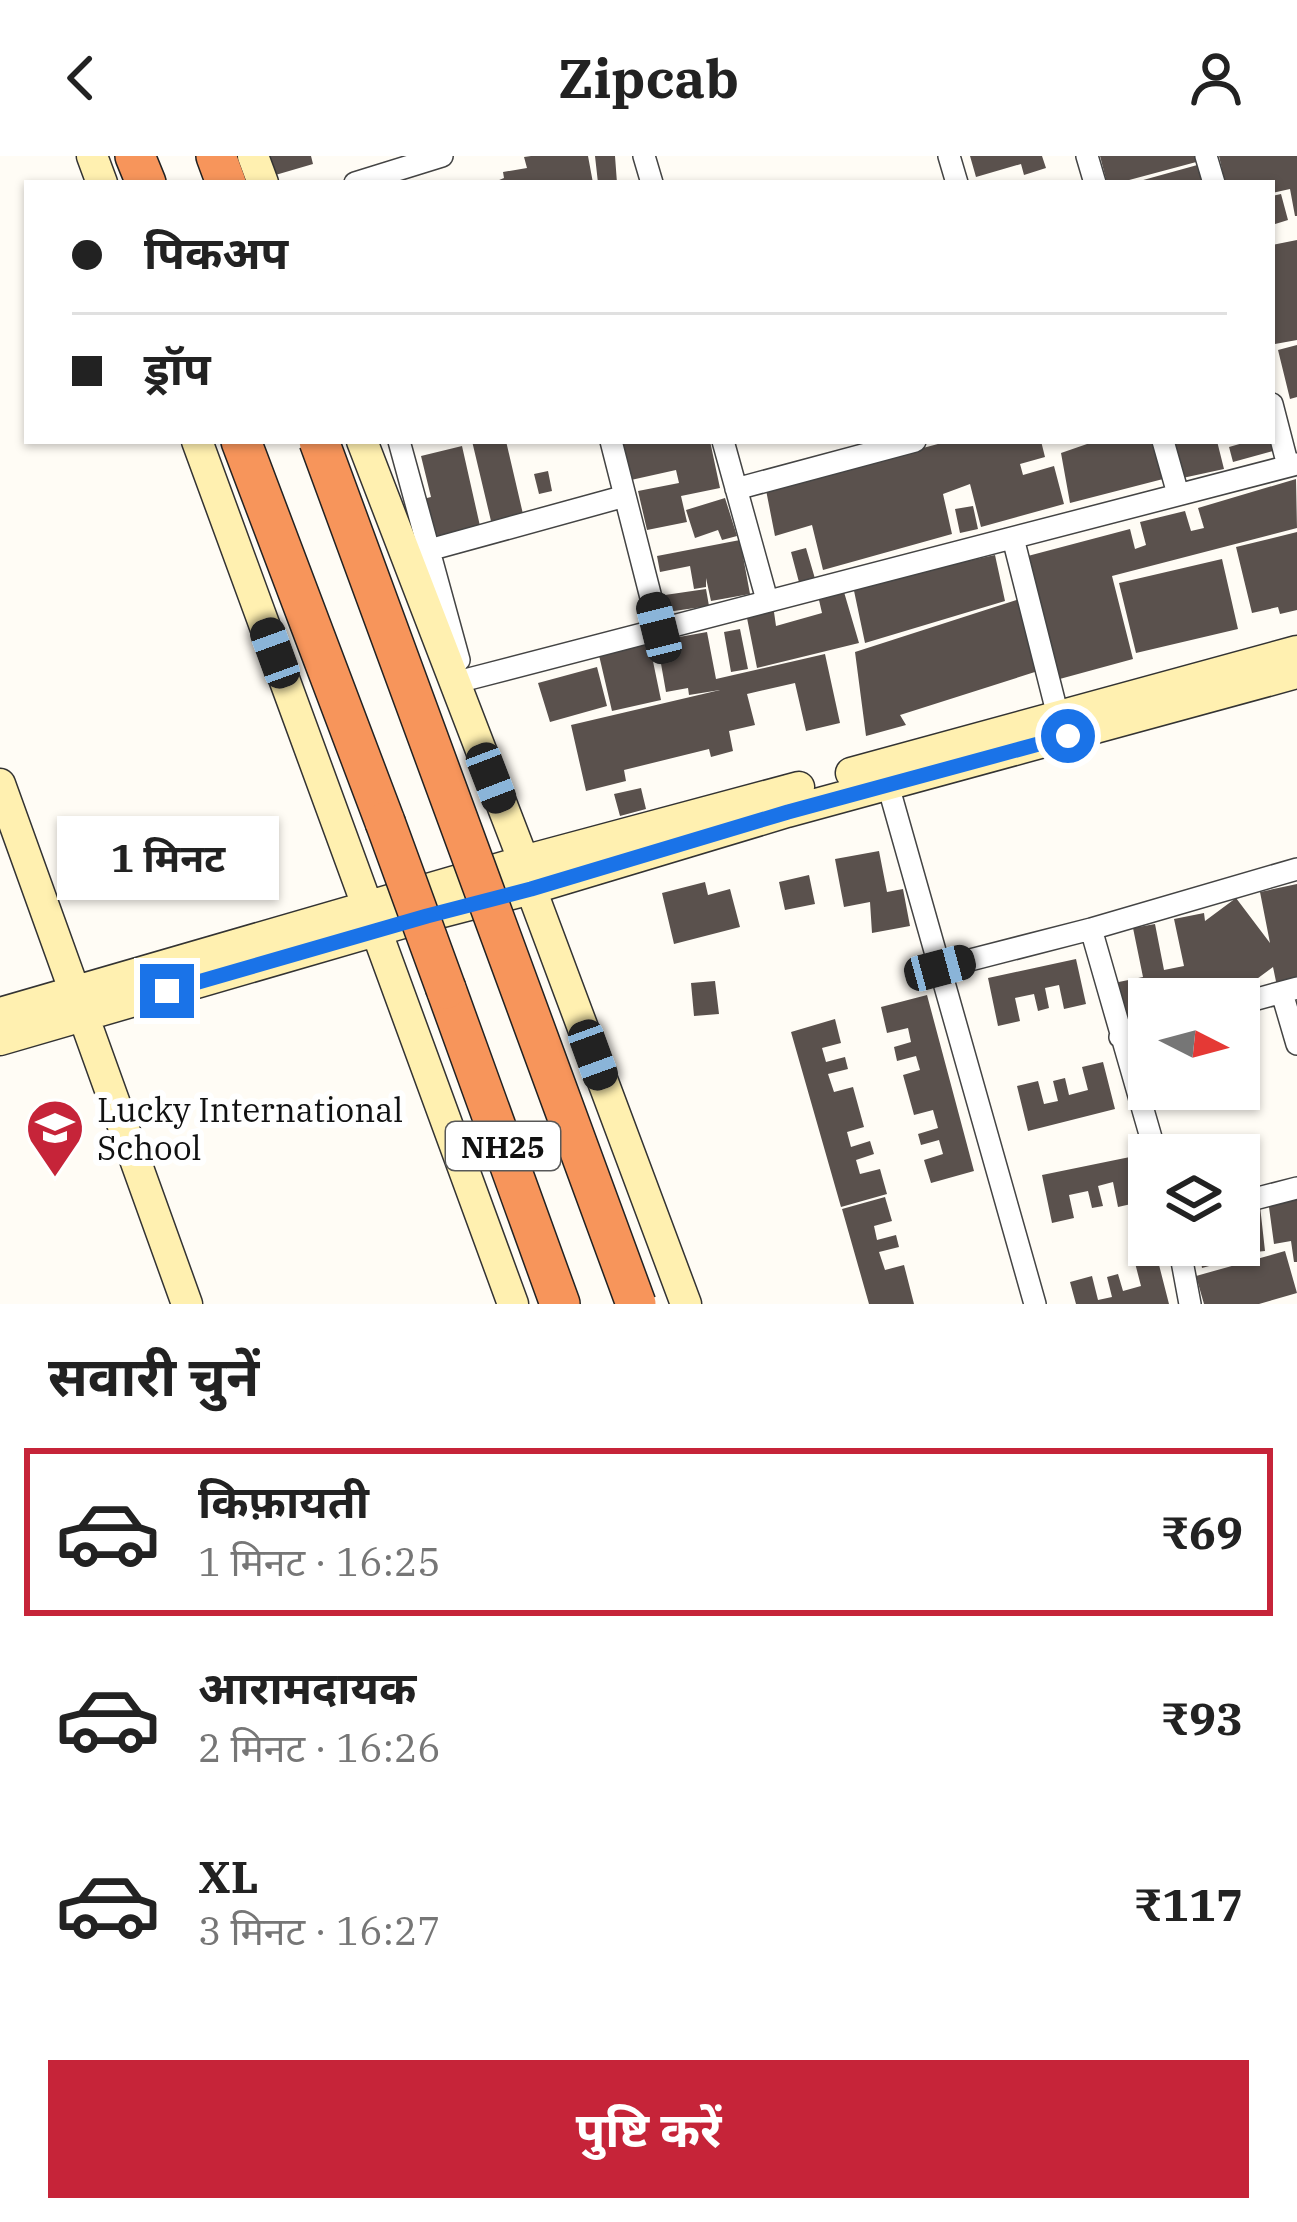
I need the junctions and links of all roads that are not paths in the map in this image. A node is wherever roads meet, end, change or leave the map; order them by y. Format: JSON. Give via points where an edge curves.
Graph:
{"nodes":[{"id":1,"x":428,"y":158,"type":"edge"},
{"id":2,"x":364,"y":180,"type":"edge"},
{"id":3,"x":1275,"y":413,"type":"edge"},
{"id":4,"x":198,"y":444,"type":"edge"},
{"id":5,"x":242,"y":444,"type":"edge"},
{"id":6,"x":320,"y":444,"type":"edge"},
{"id":7,"x":363,"y":444,"type":"edge"},
{"id":8,"x":405,"y":444,"type":"edge"},
{"id":9,"x":612,"y":444,"type":"edge"},
{"id":10,"x":724,"y":444,"type":"edge"},
{"id":11,"x":901,"y":444,"type":"edge"},
{"id":12,"x":1164,"y":444,"type":"edge"},
{"id":13,"x":1293,"y":465,"type":"edge"},
{"id":14,"x":736,"y":489,"type":"junction"},
{"id":15,"x":1178,"y":494,"type":"junction"},
{"id":16,"x":625,"y":496,"type":"junction"},
{"id":17,"x":1013,"y":538,"type":"junction"},
{"id":18,"x":429,"y":550,"type":"junction"},
{"id":19,"x":767,"y":600,"type":"junction"},
{"id":20,"x":659,"y":628,"type":"junction"},
{"id":21,"x":1297,"y":651,"type":"edge"},
{"id":22,"x":1297,"y":673,"type":"edge"},
{"id":23,"x":465,"y":680,"type":"junction"},
{"id":24,"x":1058,"y":716,"type":"junction"},
{"id":25,"x":0,"y":784,"type":"edge"},
{"id":26,"x":888,"y":785,"type":"junction"},
{"id":27,"x":0,"y":834,"type":"edge"},
{"id":28,"x":531,"y":869,"type":"junction"},
{"id":29,"x":1297,"y":869,"type":"edge"},
{"id":30,"x":373,"y":919,"type":"junction"},
{"id":31,"x":1090,"y":929,"type":"junction"},
{"id":32,"x":940,"y":968,"type":"junction"},
{"id":33,"x":1289,"y":990,"type":"edge"},
{"id":34,"x":1260,"y":998,"type":"edge"},
{"id":35,"x":71,"y":1006,"type":"junction"},
{"id":36,"x":0,"y":1013,"type":"edge"},
{"id":37,"x":1128,"y":1035,"type":"edge"},
{"id":38,"x":1120,"y":1037,"type":"junction"},
{"id":39,"x":0,"y":1040,"type":"edge"},
{"id":40,"x":1297,"y":1044,"type":"edge"},
{"id":41,"x":1150,"y":1134,"type":"edge"},
{"id":42,"x":1297,"y":1188,"type":"edge"},
{"id":43,"x":1260,"y":1198,"type":"edge"},
{"id":44,"x":1183,"y":1266,"type":"edge"},
{"id":45,"x":168,"y":1304,"type":"edge"},
{"id":46,"x":187,"y":1304,"type":"edge"},
{"id":47,"x":513,"y":1304,"type":"edge"},
{"id":48,"x":560,"y":1304,"type":"edge"},
{"id":49,"x":636,"y":1304,"type":"edge"},
{"id":50,"x":686,"y":1304,"type":"edge"},
{"id":51,"x":1035,"y":1304,"type":"edge"},
{"id":52,"x":1190,"y":1304,"type":"edge"}],
"edges":[{"from":1,"to":2,"type":"street"},
{"from":3,"to":13,"type":"street"},
{"from":4,"to":30,"type":"street"},
{"from":5,"to":48,"type":"highway","number":"NH25","bridge":true},
{"from":6,"to":49,"type":"highway","bridge":true},
{"from":7,"to":28,"type":"street"},
{"from":8,"to":18,"type":"street"},
{"from":9,"to":16,"type":"street"},
{"from":10,"to":14,"type":"street"},
{"from":11,"to":14,"type":"street"},
{"from":12,"to":15,"type":"street"},
{"from":13,"to":15,"type":"street"},
{"from":14,"to":19,"type":"street"},
{"from":15,"to":17,"type":"street"},
{"from":16,"to":18,"type":"street"},
{"from":16,"to":20,"type":"street"},
{"from":17,"to":19,"type":"street"},
{"from":17,"to":24,"type":"street"},
{"from":18,"to":23,"type":"street"},
{"from":19,"to":20,"type":"street"},
{"from":20,"to":23,"type":"street"},
{"from":21,"to":24,"type":"street"},
{"from":22,"to":26,"type":"street"},
{"from":23,"to":28,"type":"street"},
{"from":24,"to":28,"type":"street"},
{"from":25,"to":35,"type":"street"},
{"from":26,"to":28,"type":"street"},
{"from":26,"to":32,"type":"street"},
{"from":27,"to":35,"type":"street"},
{"from":28,"to":30,"type":"street"},
{"from":28,"to":50,"type":"street"},
{"from":29,"to":31,"type":"street"},
{"from":30,"to":35,"type":"street"},
{"from":30,"to":47,"type":"street"},
{"from":31,"to":32,"type":"street"},
{"from":31,"to":38,"type":"street"},
{"from":32,"to":51,"type":"street"},
{"from":33,"to":34,"type":"street"},
{"from":33,"to":40,"type":"street"},
{"from":35,"to":36,"type":"street"},
{"from":35,"to":39,"type":"street"},
{"from":35,"to":45,"type":"street"},
{"from":35,"to":46,"type":"street"},
{"from":37,"to":38,"type":"street"},
{"from":38,"to":41,"type":"street"},
{"from":42,"to":43,"type":"street"},
{"from":44,"to":52,"type":"street"}]}
